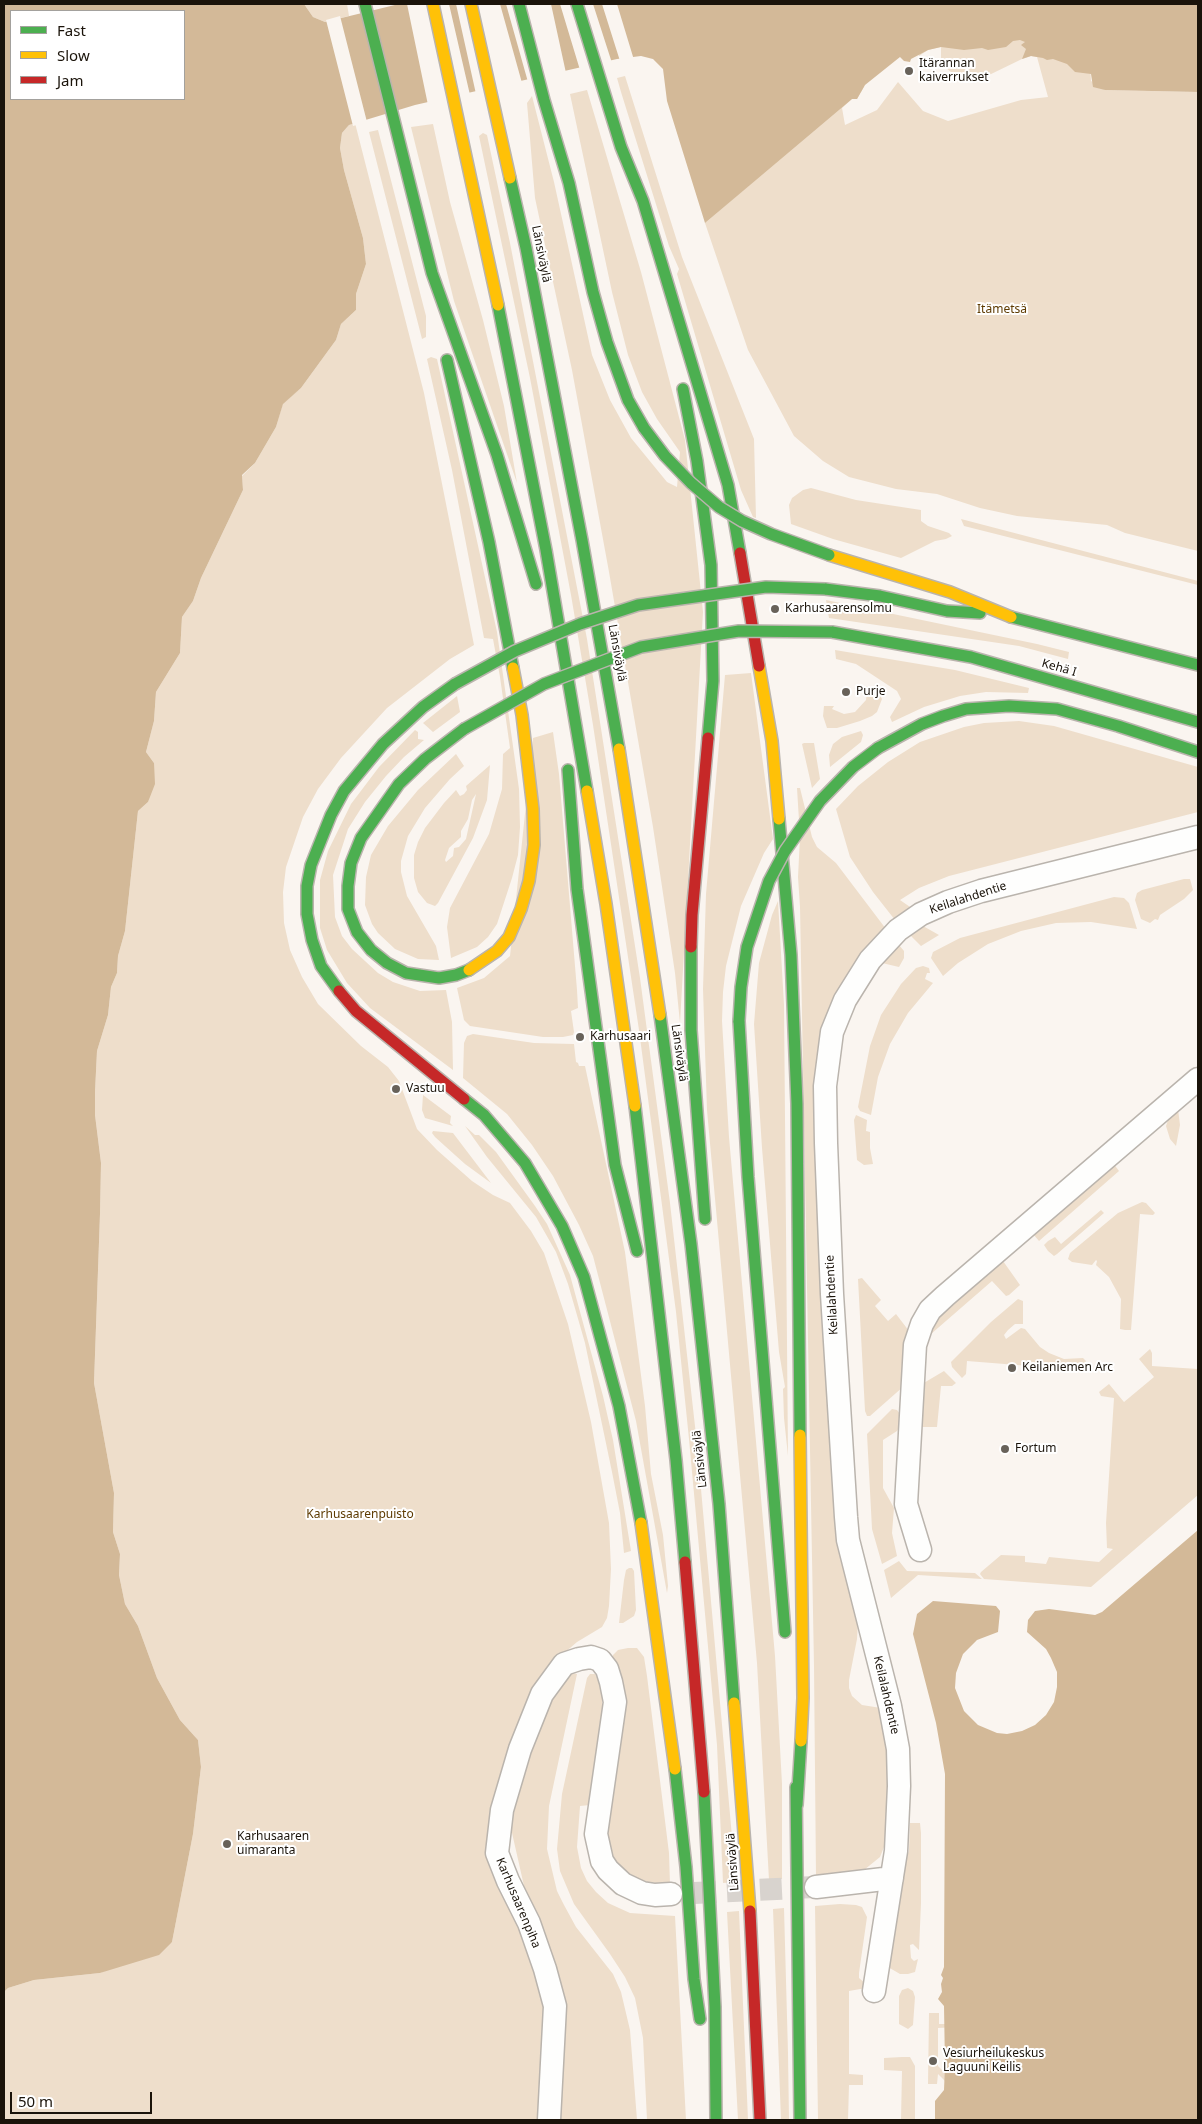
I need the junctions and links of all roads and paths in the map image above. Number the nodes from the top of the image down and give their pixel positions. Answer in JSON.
{"nodes":[{"id":1,"x":365,"y":4,"type":"edge"},
{"id":2,"x":432,"y":4,"type":"edge"},
{"id":3,"x":471,"y":4,"type":"edge"},
{"id":4,"x":519,"y":4,"type":"edge"},
{"id":5,"x":577,"y":4,"type":"edge"},
{"id":6,"x":560,"y":116,"type":"dead end"},
{"id":7,"x":621,"y":148,"type":"junction"},
{"id":8,"x":569,"y":183,"type":"junction"},
{"id":9,"x":631,"y":203,"type":"dead end"},
{"id":10,"x":651,"y":270,"type":"dead end"},
{"id":11,"x":432,"y":273,"type":"junction"},
{"id":12,"x":660,"y":298,"type":"dead end"},
{"id":13,"x":441,"y":334,"type":"dead end"},
{"id":14,"x":445,"y":353,"type":"dead end"},
{"id":15,"x":680,"y":380,"type":"dead end"},
{"id":16,"x":540,"y":600,"type":"dead end"},
{"id":17,"x":1001,"y":614,"type":"junction"},
{"id":18,"x":545,"y":629,"type":"dead end"},
{"id":19,"x":548,"y":648,"type":"dead end"},
{"id":20,"x":1198,"y":666,"type":"edge"},
{"id":21,"x":551,"y":668,"type":"dead end"},
{"id":22,"x":556,"y":697,"type":"dead end"},
{"id":23,"x":1198,"y":722,"type":"edge"},
{"id":24,"x":1198,"y":752,"type":"edge"},
{"id":25,"x":566,"y":755,"type":"dead end"},
{"id":26,"x":1198,"y":837,"type":"edge"},
{"id":27,"x":1198,"y":1079,"type":"edge"},
{"id":28,"x":705,"y":1228,"type":"dead end"},
{"id":29,"x":638,"y":1259,"type":"dead end"},
{"id":30,"x":707,"y":1287,"type":"dead end"},
{"id":31,"x":644,"y":1292,"type":"dead end"},
{"id":32,"x":663,"y":1345,"type":"junction"},
{"id":33,"x":703,"y":1350,"type":"junction"},
{"id":34,"x":920,"y":1550,"type":"dead end"},
{"id":35,"x":786,"y":1648,"type":"dead end"},
{"id":36,"x":791,"y":1716,"type":"dead end"},
{"id":37,"x":797,"y":1805,"type":"junction"},
{"id":38,"x":892,"y":1878,"type":"junction"},
{"id":39,"x":816,"y":1887,"type":"tunnel mouth"},
{"id":40,"x":671,"y":1894,"type":"tunnel mouth"},
{"id":41,"x":874,"y":1990,"type":"dead end"},
{"id":42,"x":700,"y":2026,"type":"dead end"},
{"id":43,"x":704,"y":2054,"type":"dead end"},
{"id":44,"x":549,"y":2120,"type":"edge"},
{"id":45,"x":715,"y":2120,"type":"edge"},
{"id":46,"x":760,"y":2120,"type":"edge"},
{"id":47,"x":800,"y":2120,"type":"edge"}],
"edges":[{"from":1,"to":11,"type":"highway"},
{"from":2,"to":32,"type":"highway","name":"Länsiväylä"},
{"from":3,"to":33,"type":"highway","name":"Länsiväylä"},
{"from":4,"to":8,"type":"highway"},
{"from":5,"to":7,"type":"highway"},
{"from":6,"to":8,"type":"highway"},
{"from":7,"to":9,"type":"highway"},
{"from":7,"to":37,"type":"highway"},
{"from":8,"to":17,"type":"highway","bridge":true},
{"from":10,"to":12,"type":"highway"},
{"from":11,"to":13,"type":"highway"},
{"from":11,"to":16,"type":"highway"},
{"from":14,"to":23,"type":"highway","name":"Kehä I","bridge":true},
{"from":15,"to":28,"type":"highway"},
{"from":17,"to":20,"type":"highway"},
{"from":17,"to":42,"type":"highway","bridge":true},
{"from":18,"to":19,"type":"highway"},
{"from":21,"to":22,"type":"highway"},
{"from":24,"to":35,"type":"highway","bridge":true},
{"from":25,"to":29,"type":"highway"},
{"from":26,"to":38,"type":"street","name":"Keilalahdentie"},
{"from":27,"to":34,"type":"street"},
{"from":30,"to":33,"type":"highway"},
{"from":31,"to":32,"type":"highway"},
{"from":32,"to":45,"type":"highway","name":"Länsiväylä"},
{"from":33,"to":46,"type":"highway","name":"Länsiväylä"},
{"from":36,"to":37,"type":"highway"},
{"from":37,"to":47,"type":"highway"},
{"from":38,"to":39,"type":"street"},
{"from":38,"to":41,"type":"street","name":"Keilalahdentie"},
{"from":40,"to":44,"type":"street","name":"Karhusaarenpiha"},
{"from":43,"to":45,"type":"highway"}]}
